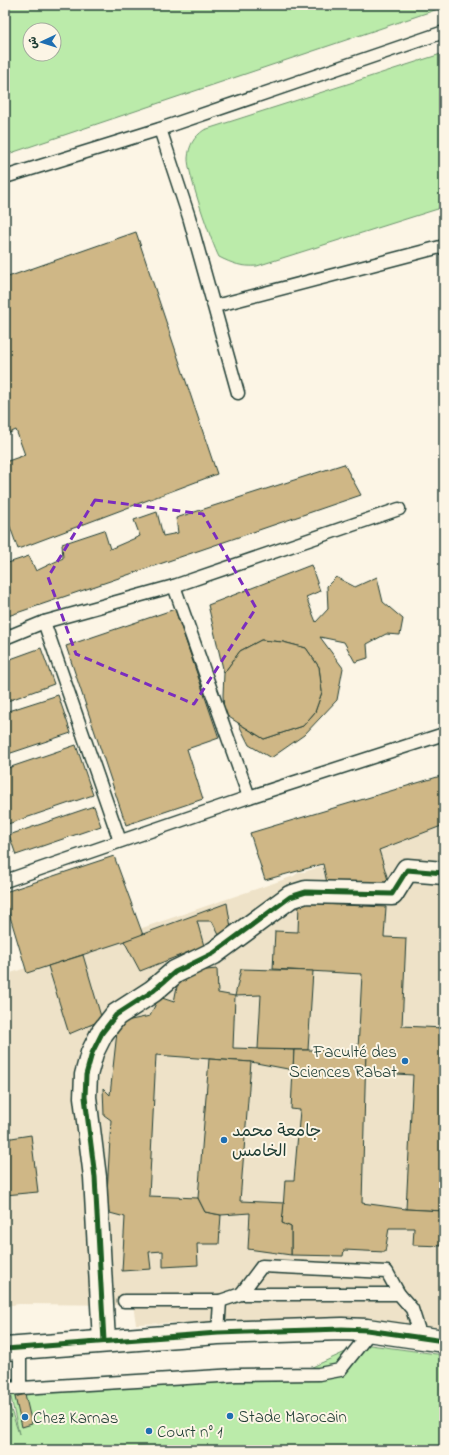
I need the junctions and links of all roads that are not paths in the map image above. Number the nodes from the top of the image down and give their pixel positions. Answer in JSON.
{"nodes":[{"id":1,"x":444,"y":32,"type":"edge"},
{"id":2,"x":160,"y":129,"type":"junction"},
{"id":3,"x":5,"y":177,"type":"edge"},
{"id":4,"x":444,"y":246,"type":"edge"},
{"id":5,"x":215,"y":306,"type":"junction"},
{"id":6,"x":238,"y":393,"type":"dead end"},
{"id":7,"x":399,"y":509,"type":"dead end"},
{"id":8,"x":174,"y":586,"type":"junction"},
{"id":9,"x":44,"y":622,"type":"junction"},
{"id":10,"x":5,"y":638,"type":"edge"},
{"id":11,"x":444,"y":734,"type":"edge"},
{"id":12,"x":249,"y":797,"type":"junction"},
{"id":13,"x":120,"y":841,"type":"junction"},
{"id":14,"x":444,"y":873,"type":"edge"},
{"id":15,"x":5,"y":881,"type":"edge"},
{"id":16,"x":241,"y":1294,"type":"junction"},
{"id":17,"x":399,"y":1294,"type":"junction"},
{"id":18,"x":124,"y":1301,"type":"dead end"},
{"id":19,"x":220,"y":1301,"type":"junction"},
{"id":20,"x":371,"y":1331,"type":"junction"},
{"id":21,"x":218,"y":1333,"type":"junction"},
{"id":22,"x":421,"y":1337,"type":"junction"},
{"id":23,"x":444,"y":1340,"type":"edge"},
{"id":24,"x":104,"y":1341,"type":"junction"},
{"id":25,"x":12,"y":1348,"type":"edge"},
{"id":26,"x":20,"y":1387,"type":"junction"},
{"id":27,"x":5,"y":1389,"type":"edge"}],
"edges":[{"from":1,"to":2,"type":"lane"},
{"from":2,"to":3,"type":"lane"},
{"from":2,"to":5,"type":"lane"},
{"from":4,"to":5,"type":"lane"},
{"from":5,"to":6,"type":"lane"},
{"from":7,"to":8,"type":"lane"},
{"from":8,"to":9,"type":"lane"},
{"from":8,"to":12,"type":"lane"},
{"from":9,"to":10,"type":"lane"},
{"from":9,"to":13,"type":"lane"},
{"from":11,"to":12,"type":"lane"},
{"from":12,"to":13,"type":"lane"},
{"from":13,"to":15,"type":"lane"},
{"from":14,"to":24,"type":"street"},
{"from":16,"to":17,"type":"lane"},
{"from":16,"to":17,"type":"lane"},
{"from":16,"to":19,"type":"lane"},
{"from":17,"to":22,"type":"lane"},
{"from":18,"to":19,"type":"lane"},
{"from":19,"to":21,"type":"lane"},
{"from":20,"to":21,"type":"street"},
{"from":20,"to":22,"type":"street"},
{"from":20,"to":26,"type":"lane"},
{"from":21,"to":24,"type":"street"},
{"from":22,"to":23,"type":"street"},
{"from":24,"to":25,"type":"street"},
{"from":25,"to":26,"type":"lane"},
{"from":26,"to":27,"type":"lane"}]}
